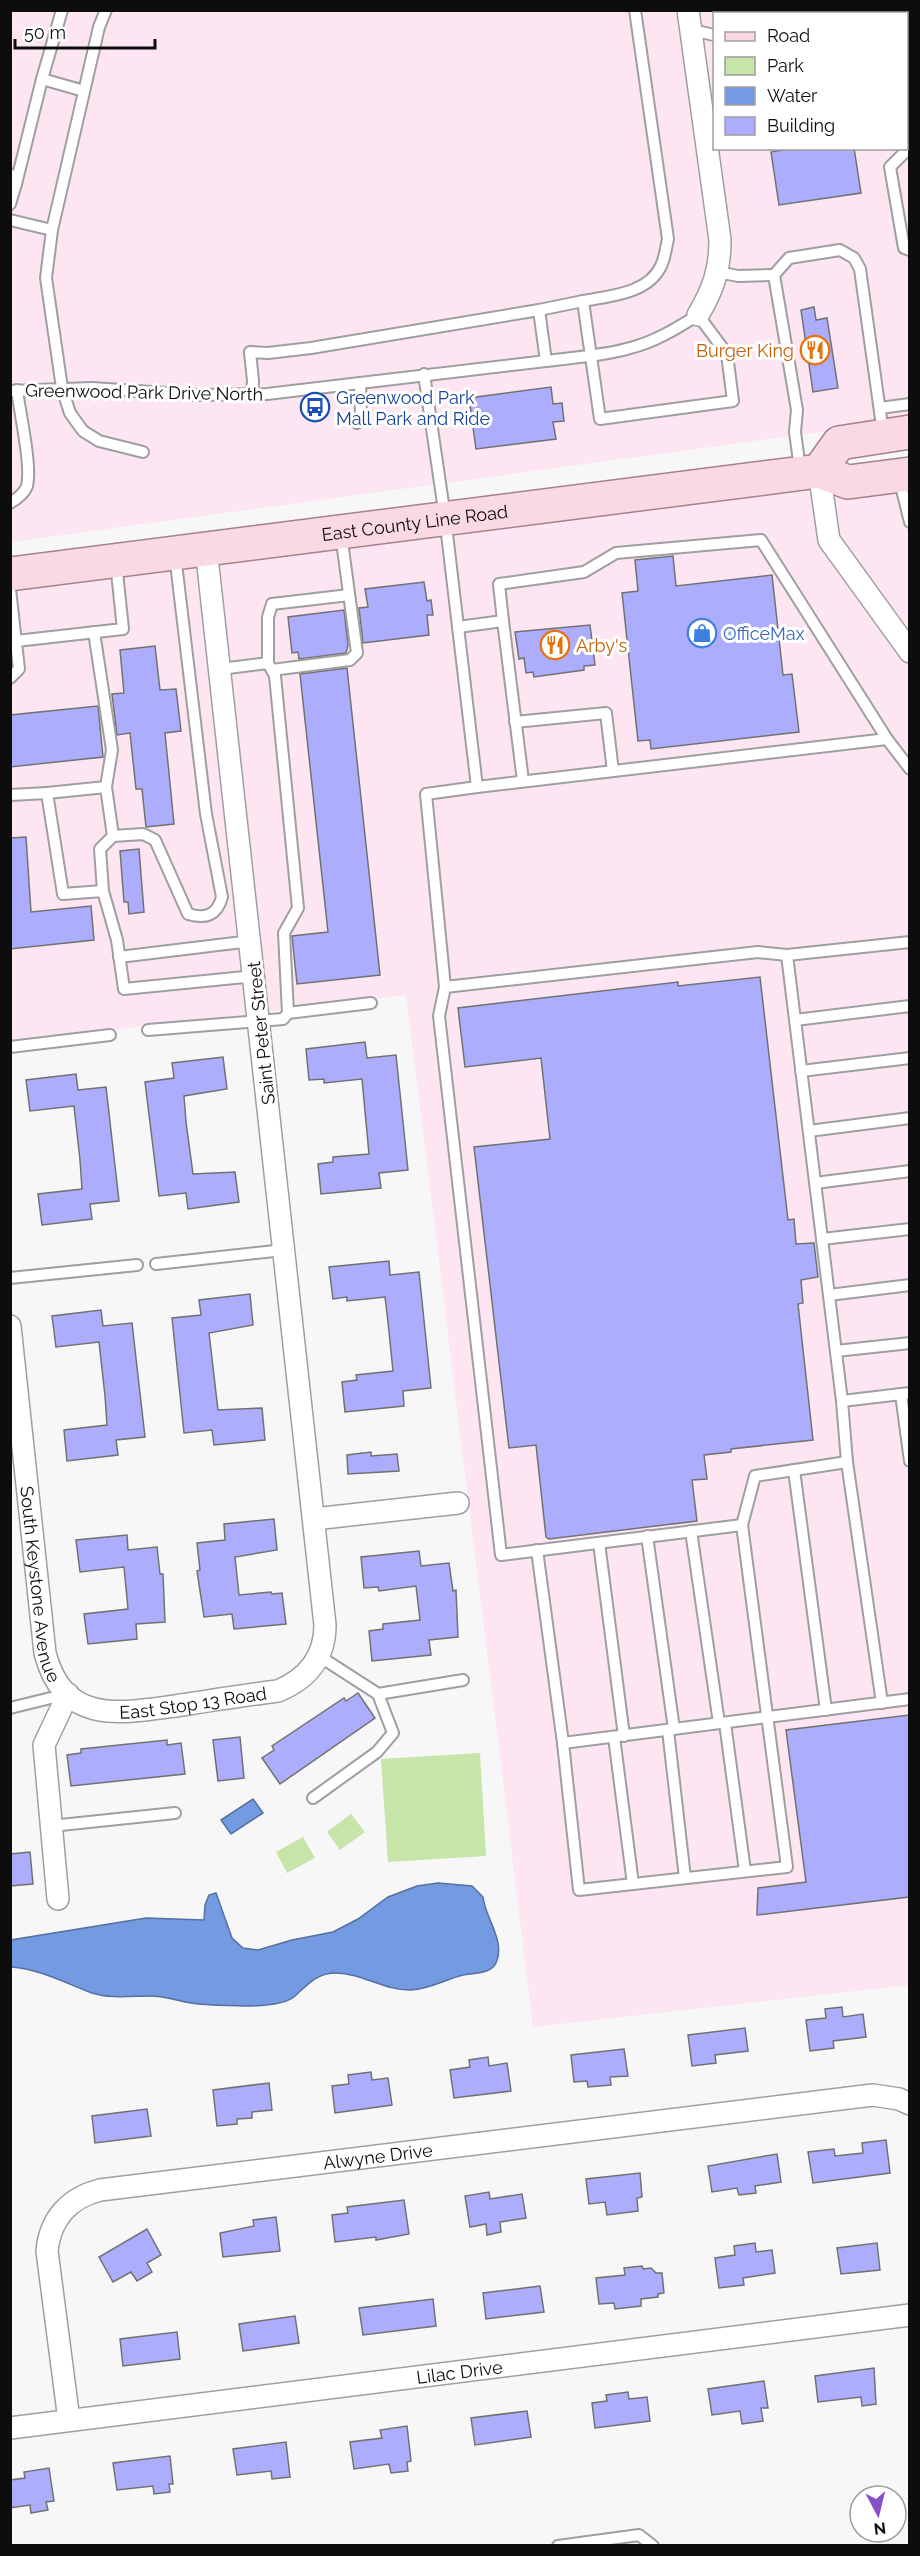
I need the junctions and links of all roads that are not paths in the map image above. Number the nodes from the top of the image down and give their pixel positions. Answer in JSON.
{"nodes":[{"id":1,"x":62,"y":10,"type":"edge"},
{"id":2,"x":106,"y":10,"type":"edge"},
{"id":3,"x":635,"y":10,"type":"edge"},
{"id":4,"x":690,"y":20,"type":"edge"},
{"id":5,"x":713,"y":34,"type":"edge"},
{"id":6,"x":42,"y":79,"type":"junction"},
{"id":7,"x":84,"y":91,"type":"junction"},
{"id":8,"x":906,"y":150,"type":"edge"},
{"id":9,"x":10,"y":174,"type":"edge"},
{"id":10,"x":16,"y":184,"type":"junction"},
{"id":11,"x":10,"y":204,"type":"edge"},
{"id":12,"x":10,"y":220,"type":"edge"},
{"id":13,"x":52,"y":230,"type":"junction"},
{"id":14,"x":909,"y":250,"type":"edge"},
{"id":15,"x":718,"y":272,"type":"junction"},
{"id":16,"x":774,"y":275,"type":"junction"},
{"id":17,"x":583,"y":301,"type":"junction"},
{"id":18,"x":539,"y":310,"type":"junction"},
{"id":19,"x":698,"y":315,"type":"junction"},
{"id":20,"x":591,"y":355,"type":"junction"},
{"id":21,"x":546,"y":361,"type":"junction"},
{"id":22,"x":424,"y":374,"type":"junction"},
{"id":23,"x":360,"y":382,"type":"junction"},
{"id":24,"x":62,"y":388,"type":"junction"},
{"id":25,"x":14,"y":391,"type":"edge"},
{"id":26,"x":252,"y":394,"type":"junction"},
{"id":27,"x":909,"y":404,"type":"edge"},
{"id":28,"x":357,"y":423,"type":"dead end"},
{"id":29,"x":891,"y":426,"type":"edge"},
{"id":30,"x":143,"y":452,"type":"dead end"},
{"id":31,"x":810,"y":472,"type":"junction"},
{"id":32,"x":904,"y":474,"type":"edge"},
{"id":33,"x":10,"y":503,"type":"edge"},
{"id":34,"x":445,"y":517,"type":"junction"},
{"id":35,"x":909,"y":522,"type":"edge"},
{"id":36,"x":341,"y":530,"type":"junction"},
{"id":37,"x":206,"y":548,"type":"junction"},
{"id":38,"x":174,"y":552,"type":"junction"},
{"id":39,"x":116,"y":560,"type":"junction"},
{"id":40,"x":10,"y":574,"type":"edge"},
{"id":41,"x":10,"y":589,"type":"edge"},
{"id":42,"x":349,"y":595,"type":"junction"},
{"id":43,"x":503,"y":621,"type":"junction"},
{"id":44,"x":458,"y":627,"type":"junction"},
{"id":45,"x":94,"y":632,"type":"junction"},
{"id":46,"x":16,"y":641,"type":"junction"},
{"id":47,"x":909,"y":652,"type":"edge"},
{"id":48,"x":270,"y":667,"type":"junction"},
{"id":49,"x":220,"y":669,"type":"junction"},
{"id":50,"x":10,"y":678,"type":"edge"},
{"id":51,"x":515,"y":722,"type":"junction"},
{"id":52,"x":887,"y":739,"type":"junction"},
{"id":53,"x":909,"y":770,"type":"edge"},
{"id":54,"x":614,"y":771,"type":"junction"},
{"id":55,"x":523,"y":781,"type":"junction"},
{"id":56,"x":106,"y":787,"type":"junction"},
{"id":57,"x":477,"y":787,"type":"junction"},
{"id":58,"x":47,"y":793,"type":"junction"},
{"id":59,"x":10,"y":795,"type":"edge"},
{"id":60,"x":113,"y":836,"type":"junction"},
{"id":61,"x":103,"y":891,"type":"junction"},
{"id":62,"x":251,"y":941,"type":"junction"},
{"id":63,"x":909,"y":942,"type":"edge"},
{"id":64,"x":787,"y":956,"type":"junction"},
{"id":65,"x":119,"y":957,"type":"junction"},
{"id":66,"x":255,"y":976,"type":"junction"},
{"id":67,"x":446,"y":987,"type":"junction"},
{"id":68,"x":371,"y":1003,"type":"dead end"},
{"id":69,"x":909,"y":1006,"type":"edge"},
{"id":70,"x":288,"y":1013,"type":"junction"},
{"id":71,"x":795,"y":1020,"type":"junction"},
{"id":72,"x":260,"y":1021,"type":"junction"},
{"id":73,"x":148,"y":1030,"type":"dead end"},
{"id":74,"x":110,"y":1035,"type":"dead end"},
{"id":75,"x":10,"y":1047,"type":"edge"},
{"id":76,"x":909,"y":1058,"type":"edge"},
{"id":77,"x":801,"y":1071,"type":"junction"},
{"id":78,"x":909,"y":1119,"type":"edge"},
{"id":79,"x":809,"y":1131,"type":"junction"},
{"id":80,"x":909,"y":1171,"type":"edge"},
{"id":81,"x":815,"y":1183,"type":"junction"},
{"id":82,"x":909,"y":1228,"type":"edge"},
{"id":83,"x":822,"y":1239,"type":"junction"},
{"id":84,"x":284,"y":1250,"type":"junction"},
{"id":85,"x":156,"y":1264,"type":"dead end"},
{"id":86,"x":137,"y":1265,"type":"dead end"},
{"id":87,"x":10,"y":1278,"type":"edge"},
{"id":88,"x":909,"y":1285,"type":"edge"},
{"id":89,"x":829,"y":1295,"type":"junction"},
{"id":90,"x":10,"y":1326,"type":"edge"},
{"id":91,"x":909,"y":1342,"type":"edge"},
{"id":92,"x":836,"y":1351,"type":"junction"},
{"id":93,"x":905,"y":1394,"type":"edge"},
{"id":94,"x":842,"y":1401,"type":"junction"},
{"id":95,"x":909,"y":1461,"type":"edge"},
{"id":96,"x":847,"y":1462,"type":"junction"},
{"id":97,"x":794,"y":1470,"type":"junction"},
{"id":98,"x":458,"y":1503,"type":"dead end"},
{"id":99,"x":314,"y":1519,"type":"junction"},
{"id":100,"x":742,"y":1525,"type":"junction"},
{"id":101,"x":691,"y":1531,"type":"junction"},
{"id":102,"x":647,"y":1536,"type":"junction"},
{"id":103,"x":599,"y":1543,"type":"junction"},
{"id":104,"x":537,"y":1550,"type":"junction"},
{"id":105,"x":315,"y":1662,"type":"junction"},
{"id":106,"x":463,"y":1680,"type":"dead end"},
{"id":107,"x":378,"y":1694,"type":"junction"},
{"id":108,"x":70,"y":1696,"type":"junction"},
{"id":109,"x":909,"y":1699,"type":"edge"},
{"id":110,"x":882,"y":1702,"type":"junction"},
{"id":111,"x":10,"y":1708,"type":"edge"},
{"id":112,"x":826,"y":1710,"type":"junction"},
{"id":113,"x":768,"y":1717,"type":"junction"},
{"id":114,"x":722,"y":1723,"type":"junction"},
{"id":115,"x":671,"y":1730,"type":"junction"},
{"id":116,"x":619,"y":1736,"type":"junction"},
{"id":117,"x":563,"y":1743,"type":"junction"},
{"id":118,"x":313,"y":1798,"type":"dead end"},
{"id":119,"x":175,"y":1813,"type":"dead end"},
{"id":120,"x":51,"y":1827,"type":"junction"},
{"id":121,"x":745,"y":1871,"type":"junction"},
{"id":122,"x":685,"y":1878,"type":"junction"},
{"id":123,"x":633,"y":1884,"type":"junction"},
{"id":124,"x":58,"y":1899,"type":"dead end"},
{"id":125,"x":909,"y":2104,"type":"edge"},
{"id":126,"x":909,"y":2315,"type":"edge"},
{"id":127,"x":69,"y":2420,"type":"junction"},
{"id":128,"x":10,"y":2428,"type":"edge"},
{"id":129,"x":558,"y":2546,"type":"edge"},
{"id":130,"x":653,"y":2546,"type":"edge"}],
"edges":[{"from":1,"to":6,"type":"lane"},
{"from":2,"to":7,"type":"lane"},
{"from":3,"to":17,"type":"lane"},
{"from":4,"to":5,"type":"lane"},
{"from":4,"to":15,"type":"street"},
{"from":6,"to":7,"type":"lane"},
{"from":6,"to":10,"type":"lane"},
{"from":7,"to":13,"type":"lane"},
{"from":8,"to":14,"type":"lane"},
{"from":9,"to":10,"type":"lane"},
{"from":10,"to":11,"type":"lane"},
{"from":12,"to":13,"type":"lane"},
{"from":13,"to":24,"type":"lane"},
{"from":15,"to":16,"type":"lane"},
{"from":15,"to":19,"type":"street"},
{"from":16,"to":29,"type":"lane"},
{"from":16,"to":31,"type":"lane"},
{"from":17,"to":18,"type":"lane"},
{"from":17,"to":20,"type":"lane"},
{"from":18,"to":21,"type":"lane"},
{"from":18,"to":26,"type":"lane"},
{"from":19,"to":20,"type":"lane","name":"Greenwood Park Drive North"},
{"from":19,"to":20,"type":"lane"},
{"from":20,"to":21,"type":"lane","name":"Greenwood Park Drive North"},
{"from":21,"to":22,"type":"lane","name":"Greenwood Park Drive North"},
{"from":22,"to":23,"type":"lane","name":"Greenwood Park Drive North"},
{"from":22,"to":34,"type":"lane"},
{"from":23,"to":26,"type":"lane","name":"Greenwood Park Drive North"},
{"from":23,"to":28,"type":"lane"},
{"from":24,"to":25,"type":"lane","name":"Greenwood Park Drive North"},
{"from":24,"to":26,"type":"lane","name":"Greenwood Park Drive North"},
{"from":24,"to":30,"type":"lane"},
{"from":25,"to":33,"type":"lane"},
{"from":27,"to":29,"type":"lane"},
{"from":29,"to":31,"type":"main road"},
{"from":31,"to":32,"type":"main road","name":"East County Line Road"},
{"from":31,"to":34,"type":"main road","name":"East County Line Road"},
{"from":31,"to":47,"type":"street"},
{"from":32,"to":35,"type":"lane"},
{"from":34,"to":36,"type":"main road","name":"East County Line Road"},
{"from":34,"to":44,"type":"lane"},
{"from":36,"to":37,"type":"main road","name":"East County Line Road"},
{"from":36,"to":42,"type":"lane"},
{"from":37,"to":38,"type":"main road","name":"East County Line Road"},
{"from":37,"to":49,"type":"street","name":"Saint Peter Street"},
{"from":38,"to":39,"type":"main road","name":"East County Line Road"},
{"from":38,"to":60,"type":"lane"},
{"from":39,"to":40,"type":"main road","name":"East County Line Road"},
{"from":39,"to":45,"type":"lane"},
{"from":41,"to":46,"type":"lane"},
{"from":42,"to":48,"type":"lane"},
{"from":42,"to":48,"type":"lane"},
{"from":43,"to":44,"type":"lane"},
{"from":43,"to":51,"type":"lane"},
{"from":43,"to":52,"type":"lane"},
{"from":44,"to":57,"type":"lane"},
{"from":45,"to":46,"type":"lane"},
{"from":45,"to":56,"type":"lane"},
{"from":46,"to":50,"type":"lane"},
{"from":48,"to":49,"type":"lane"},
{"from":48,"to":70,"type":"lane"},
{"from":49,"to":62,"type":"street","name":"Saint Peter Street"},
{"from":51,"to":54,"type":"lane"},
{"from":51,"to":55,"type":"lane"},
{"from":52,"to":53,"type":"lane"},
{"from":52,"to":54,"type":"lane"},
{"from":54,"to":55,"type":"lane"},
{"from":55,"to":57,"type":"lane"},
{"from":56,"to":58,"type":"lane"},
{"from":56,"to":60,"type":"lane"},
{"from":57,"to":67,"type":"lane"},
{"from":58,"to":59,"type":"lane"},
{"from":58,"to":61,"type":"lane"},
{"from":60,"to":61,"type":"lane"},
{"from":61,"to":65,"type":"lane"},
{"from":62,"to":65,"type":"lane"},
{"from":62,"to":66,"type":"street","name":"Saint Peter Street"},
{"from":63,"to":64,"type":"lane"},
{"from":64,"to":67,"type":"lane"},
{"from":64,"to":71,"type":"lane"},
{"from":65,"to":66,"type":"lane"},
{"from":66,"to":72,"type":"street","name":"Saint Peter Street"},
{"from":67,"to":104,"type":"lane"},
{"from":68,"to":70,"type":"lane"},
{"from":69,"to":71,"type":"lane"},
{"from":70,"to":72,"type":"lane"},
{"from":71,"to":77,"type":"lane"},
{"from":72,"to":73,"type":"lane"},
{"from":72,"to":84,"type":"street","name":"Saint Peter Street"},
{"from":74,"to":75,"type":"lane"},
{"from":76,"to":77,"type":"lane"},
{"from":77,"to":79,"type":"lane"},
{"from":78,"to":79,"type":"lane"},
{"from":79,"to":81,"type":"lane"},
{"from":80,"to":81,"type":"lane"},
{"from":81,"to":83,"type":"lane"},
{"from":82,"to":83,"type":"lane"},
{"from":83,"to":89,"type":"lane"},
{"from":84,"to":85,"type":"lane"},
{"from":84,"to":99,"type":"street","name":"Saint Peter Street"},
{"from":86,"to":87,"type":"lane"},
{"from":88,"to":89,"type":"lane"},
{"from":89,"to":92,"type":"lane"},
{"from":90,"to":108,"type":"street","name":"South Keystone Avenue"},
{"from":91,"to":92,"type":"lane"},
{"from":92,"to":94,"type":"lane"},
{"from":93,"to":94,"type":"lane"},
{"from":93,"to":95,"type":"lane"},
{"from":94,"to":96,"type":"lane"},
{"from":96,"to":97,"type":"lane"},
{"from":96,"to":110,"type":"lane"},
{"from":97,"to":100,"type":"lane"},
{"from":97,"to":112,"type":"lane"},
{"from":98,"to":99,"type":"street"},
{"from":99,"to":105,"type":"street","name":"Saint Peter Street"},
{"from":100,"to":101,"type":"lane"},
{"from":100,"to":113,"type":"lane"},
{"from":101,"to":102,"type":"lane"},
{"from":101,"to":114,"type":"lane"},
{"from":102,"to":103,"type":"lane"},
{"from":102,"to":115,"type":"lane"},
{"from":103,"to":104,"type":"lane"},
{"from":103,"to":116,"type":"lane"},
{"from":104,"to":117,"type":"lane"},
{"from":105,"to":107,"type":"lane"},
{"from":105,"to":108,"type":"street","name":"East Stop 13 Road"},
{"from":106,"to":107,"type":"lane"},
{"from":107,"to":118,"type":"lane"},
{"from":108,"to":111,"type":"lane"},
{"from":108,"to":120,"type":"street","name":"South Keystone Avenue"},
{"from":109,"to":110,"type":"lane"},
{"from":110,"to":112,"type":"lane"},
{"from":112,"to":113,"type":"lane"},
{"from":113,"to":114,"type":"lane"},
{"from":113,"to":121,"type":"lane"},
{"from":114,"to":115,"type":"lane"},
{"from":114,"to":121,"type":"lane"},
{"from":115,"to":116,"type":"lane"},
{"from":115,"to":122,"type":"lane"},
{"from":116,"to":117,"type":"lane"},
{"from":116,"to":123,"type":"lane"},
{"from":117,"to":123,"type":"lane"},
{"from":119,"to":120,"type":"lane"},
{"from":120,"to":124,"type":"street","name":"South Keystone Avenue"},
{"from":121,"to":122,"type":"lane"},
{"from":122,"to":123,"type":"lane"},
{"from":125,"to":127,"type":"street","name":"Alwyne Drive"},
{"from":126,"to":127,"type":"street","name":"Lilac Drive"},
{"from":127,"to":128,"type":"street","name":"Lilac Drive"},
{"from":129,"to":130,"type":"lane"}]}
